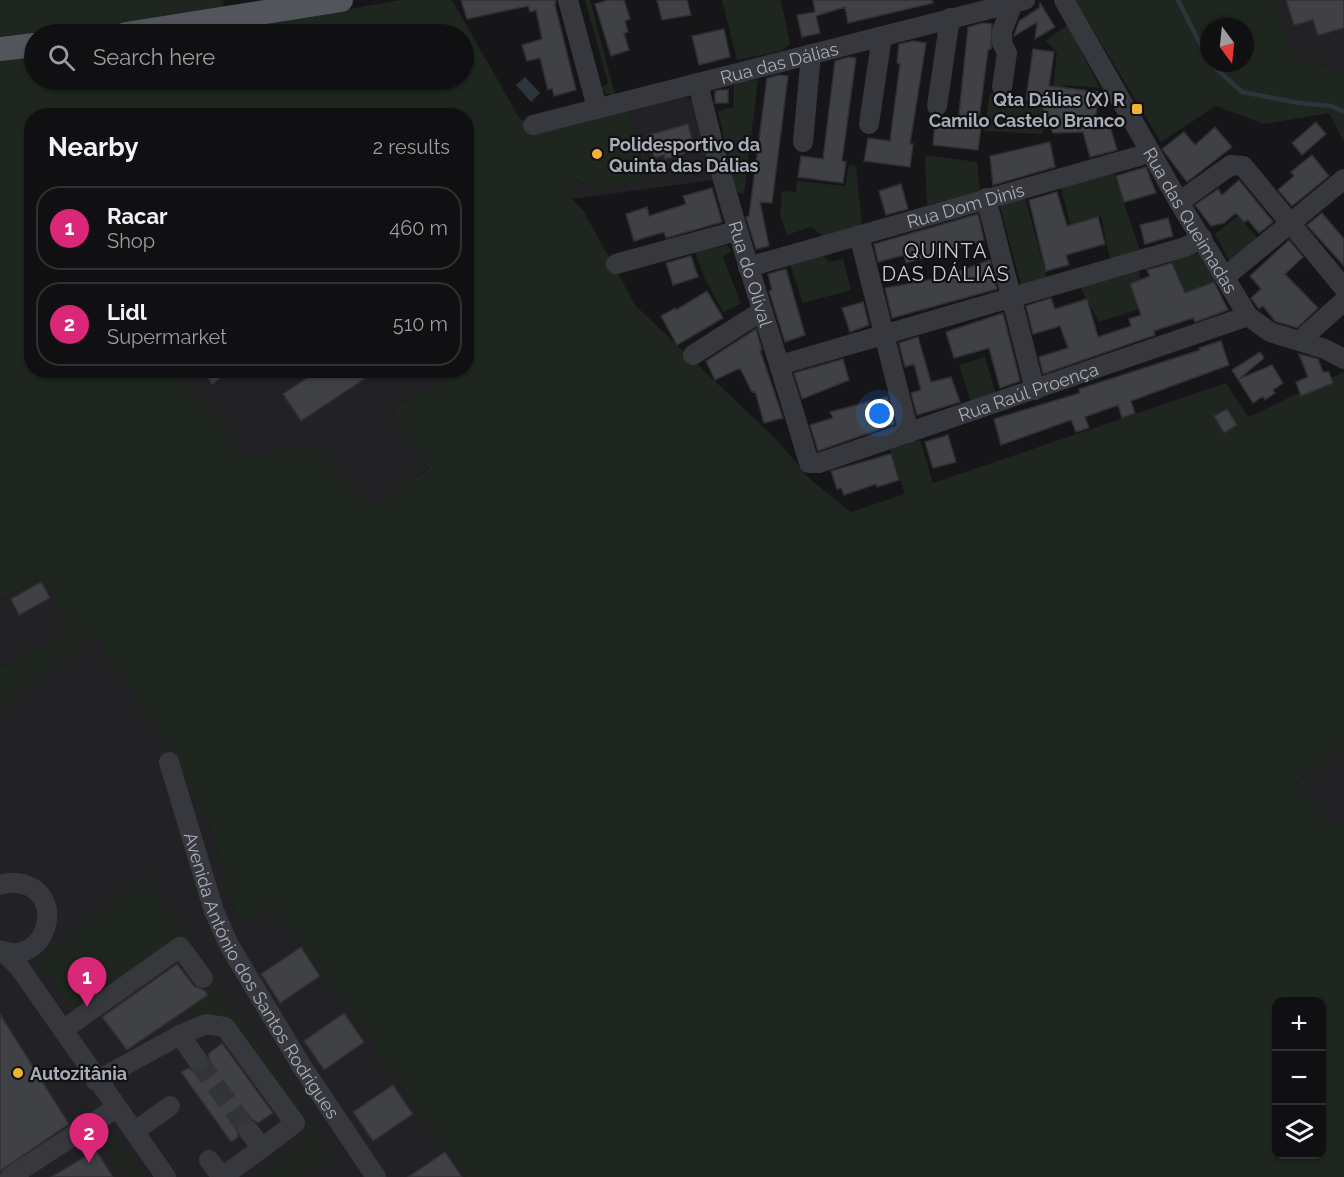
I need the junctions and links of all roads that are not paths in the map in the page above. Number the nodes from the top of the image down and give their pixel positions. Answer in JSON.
{"nodes":[{"id":1,"x":341,"y":0,"type":"edge"},
{"id":2,"x":568,"y":0,"type":"edge"},
{"id":3,"x":1064,"y":0,"type":"edge"},
{"id":4,"x":1019,"y":2,"type":"edge"},
{"id":5,"x":950,"y":18,"type":"junction"},
{"id":6,"x":189,"y":24,"type":"edge"},
{"id":7,"x":882,"y":36,"type":"junction"},
{"id":8,"x":24,"y":46,"type":"edge"},
{"id":9,"x":0,"y":49,"type":"edge"},
{"id":10,"x":811,"y":54,"type":"junction"},
{"id":11,"x":698,"y":83,"type":"junction"},
{"id":12,"x":1002,"y":87,"type":"dead end"},
{"id":13,"x":937,"y":106,"type":"dead end"},
{"id":14,"x":597,"y":108,"type":"junction"},
{"id":15,"x":869,"y":124,"type":"dead end"},
{"id":16,"x":532,"y":125,"type":"dead end"},
{"id":17,"x":803,"y":142,"type":"dead end"},
{"id":18,"x":1149,"y":151,"type":"junction"},
{"id":19,"x":1344,"y":178,"type":"edge"},
{"id":20,"x":986,"y":198,"type":"junction"},
{"id":21,"x":1179,"y":202,"type":"junction"},
{"id":22,"x":1290,"y":223,"type":"junction"},
{"id":23,"x":736,"y":231,"type":"junction"},
{"id":24,"x":859,"y":235,"type":"junction"},
{"id":25,"x":1202,"y":238,"type":"junction"},
{"id":26,"x":616,"y":264,"type":"dead end"},
{"id":27,"x":748,"y":267,"type":"junction"},
{"id":28,"x":1226,"y":276,"type":"junction"},
{"id":29,"x":1344,"y":288,"type":"edge"},
{"id":30,"x":1011,"y":297,"type":"junction"},
{"id":31,"x":1344,"y":301,"type":"edge"},
{"id":32,"x":762,"y":311,"type":"junction"},
{"id":33,"x":1248,"y":316,"type":"junction"},
{"id":34,"x":1307,"y":333,"type":"dead end"},
{"id":35,"x":883,"y":335,"type":"junction"},
{"id":36,"x":693,"y":355,"type":"dead end"},
{"id":37,"x":1344,"y":359,"type":"edge"},
{"id":38,"x":780,"y":365,"type":"junction"},
{"id":39,"x":1035,"y":390,"type":"junction"},
{"id":40,"x":909,"y":433,"type":"junction"},
{"id":41,"x":809,"y":463,"type":"joint"},
{"id":42,"x":169,"y":762,"type":"dead end"},
{"id":43,"x":0,"y":885,"type":"edge"},
{"id":44,"x":2,"y":952,"type":"edge"},
{"id":45,"x":203,"y":978,"type":"dead end"},
{"id":46,"x":63,"y":1030,"type":"junction"},
{"id":47,"x":180,"y":1035,"type":"junction"},
{"id":48,"x":198,"y":1061,"type":"tunnel mouth"},
{"id":49,"x":96,"y":1081,"type":"junction"},
{"id":50,"x":170,"y":1106,"type":"dead end"},
{"id":51,"x":116,"y":1108,"type":"junction"},
{"id":52,"x":248,"y":1130,"type":"tunnel mouth"},
{"id":53,"x":134,"y":1132,"type":"junction"},
{"id":54,"x":262,"y":1148,"type":"junction"},
{"id":55,"x":209,"y":1160,"type":"dead end"},
{"id":56,"x":10,"y":1177,"type":"edge"},
{"id":57,"x":166,"y":1177,"type":"edge"},
{"id":58,"x":376,"y":1177,"type":"edge"}],
"edges":[{"from":1,"to":6,"type":"main road"},
{"from":2,"to":14,"type":"street"},
{"from":3,"to":18,"type":"street","name":"Rua das Queimadas"},
{"from":4,"to":5,"type":"street","name":"Rua das Dálias"},
{"from":4,"to":12,"type":"street"},
{"from":5,"to":7,"type":"street","name":"Rua das Dálias"},
{"from":5,"to":13,"type":"street"},
{"from":7,"to":10,"type":"street","name":"Rua das Dálias"},
{"from":7,"to":15,"type":"street"},
{"from":8,"to":9,"type":"main road"},
{"from":10,"to":11,"type":"street","name":"Rua das Dálias"},
{"from":10,"to":17,"type":"street"},
{"from":11,"to":14,"type":"street","name":"Rua das Dálias"},
{"from":11,"to":23,"type":"street","name":"Rua do Olival"},
{"from":14,"to":16,"type":"street","name":"Rua das Dálias"},
{"from":18,"to":20,"type":"street","name":"Rua Dom Dinis"},
{"from":18,"to":21,"type":"street","name":"Rua das Queimadas"},
{"from":19,"to":22,"type":"street"},
{"from":20,"to":24,"type":"street","name":"Rua Dom Dinis"},
{"from":20,"to":30,"type":"street"},
{"from":21,"to":22,"type":"street"},
{"from":21,"to":25,"type":"street","name":"Rua das Queimadas"},
{"from":22,"to":28,"type":"street"},
{"from":22,"to":29,"type":"street"},
{"from":23,"to":26,"type":"street"},
{"from":23,"to":27,"type":"street","name":"Rua do Olival"},
{"from":24,"to":27,"type":"street","name":"Rua Dom Dinis"},
{"from":24,"to":35,"type":"street"},
{"from":25,"to":28,"type":"street","name":"Rua das Queimadas"},
{"from":25,"to":30,"type":"street"},
{"from":27,"to":32,"type":"street","name":"Rua do Olival"},
{"from":28,"to":33,"type":"street","name":"Rua das Queimadas"},
{"from":30,"to":35,"type":"street"},
{"from":30,"to":39,"type":"street"},
{"from":31,"to":34,"type":"street"},
{"from":32,"to":36,"type":"street"},
{"from":32,"to":38,"type":"street","name":"Rua do Olival"},
{"from":33,"to":37,"type":"street","name":"Rua das Queimadas"},
{"from":33,"to":39,"type":"street","name":"Rua Raúl Proença"},
{"from":35,"to":38,"type":"street"},
{"from":35,"to":40,"type":"street"},
{"from":38,"to":41,"type":"street","name":"Rua do Olival"},
{"from":39,"to":40,"type":"street","name":"Rua Raúl Proença"},
{"from":40,"to":41,"type":"street","name":"Rua Raúl Proença"},
{"from":42,"to":58,"type":"street","name":"Avenida António dos Santos Rodrigues"},
{"from":43,"to":44,"type":"street"},
{"from":44,"to":46,"type":"street"},
{"from":45,"to":46,"type":"street"},
{"from":46,"to":49,"type":"street"},
{"from":47,"to":48,"type":"street"},
{"from":47,"to":49,"type":"street"},
{"from":47,"to":54,"type":"street"},
{"from":49,"to":51,"type":"street"},
{"from":50,"to":53,"type":"street"},
{"from":51,"to":53,"type":"street"},
{"from":51,"to":56,"type":"street"},
{"from":52,"to":54,"type":"street"},
{"from":53,"to":57,"type":"street"},
{"from":54,"to":55,"type":"street"}]}
